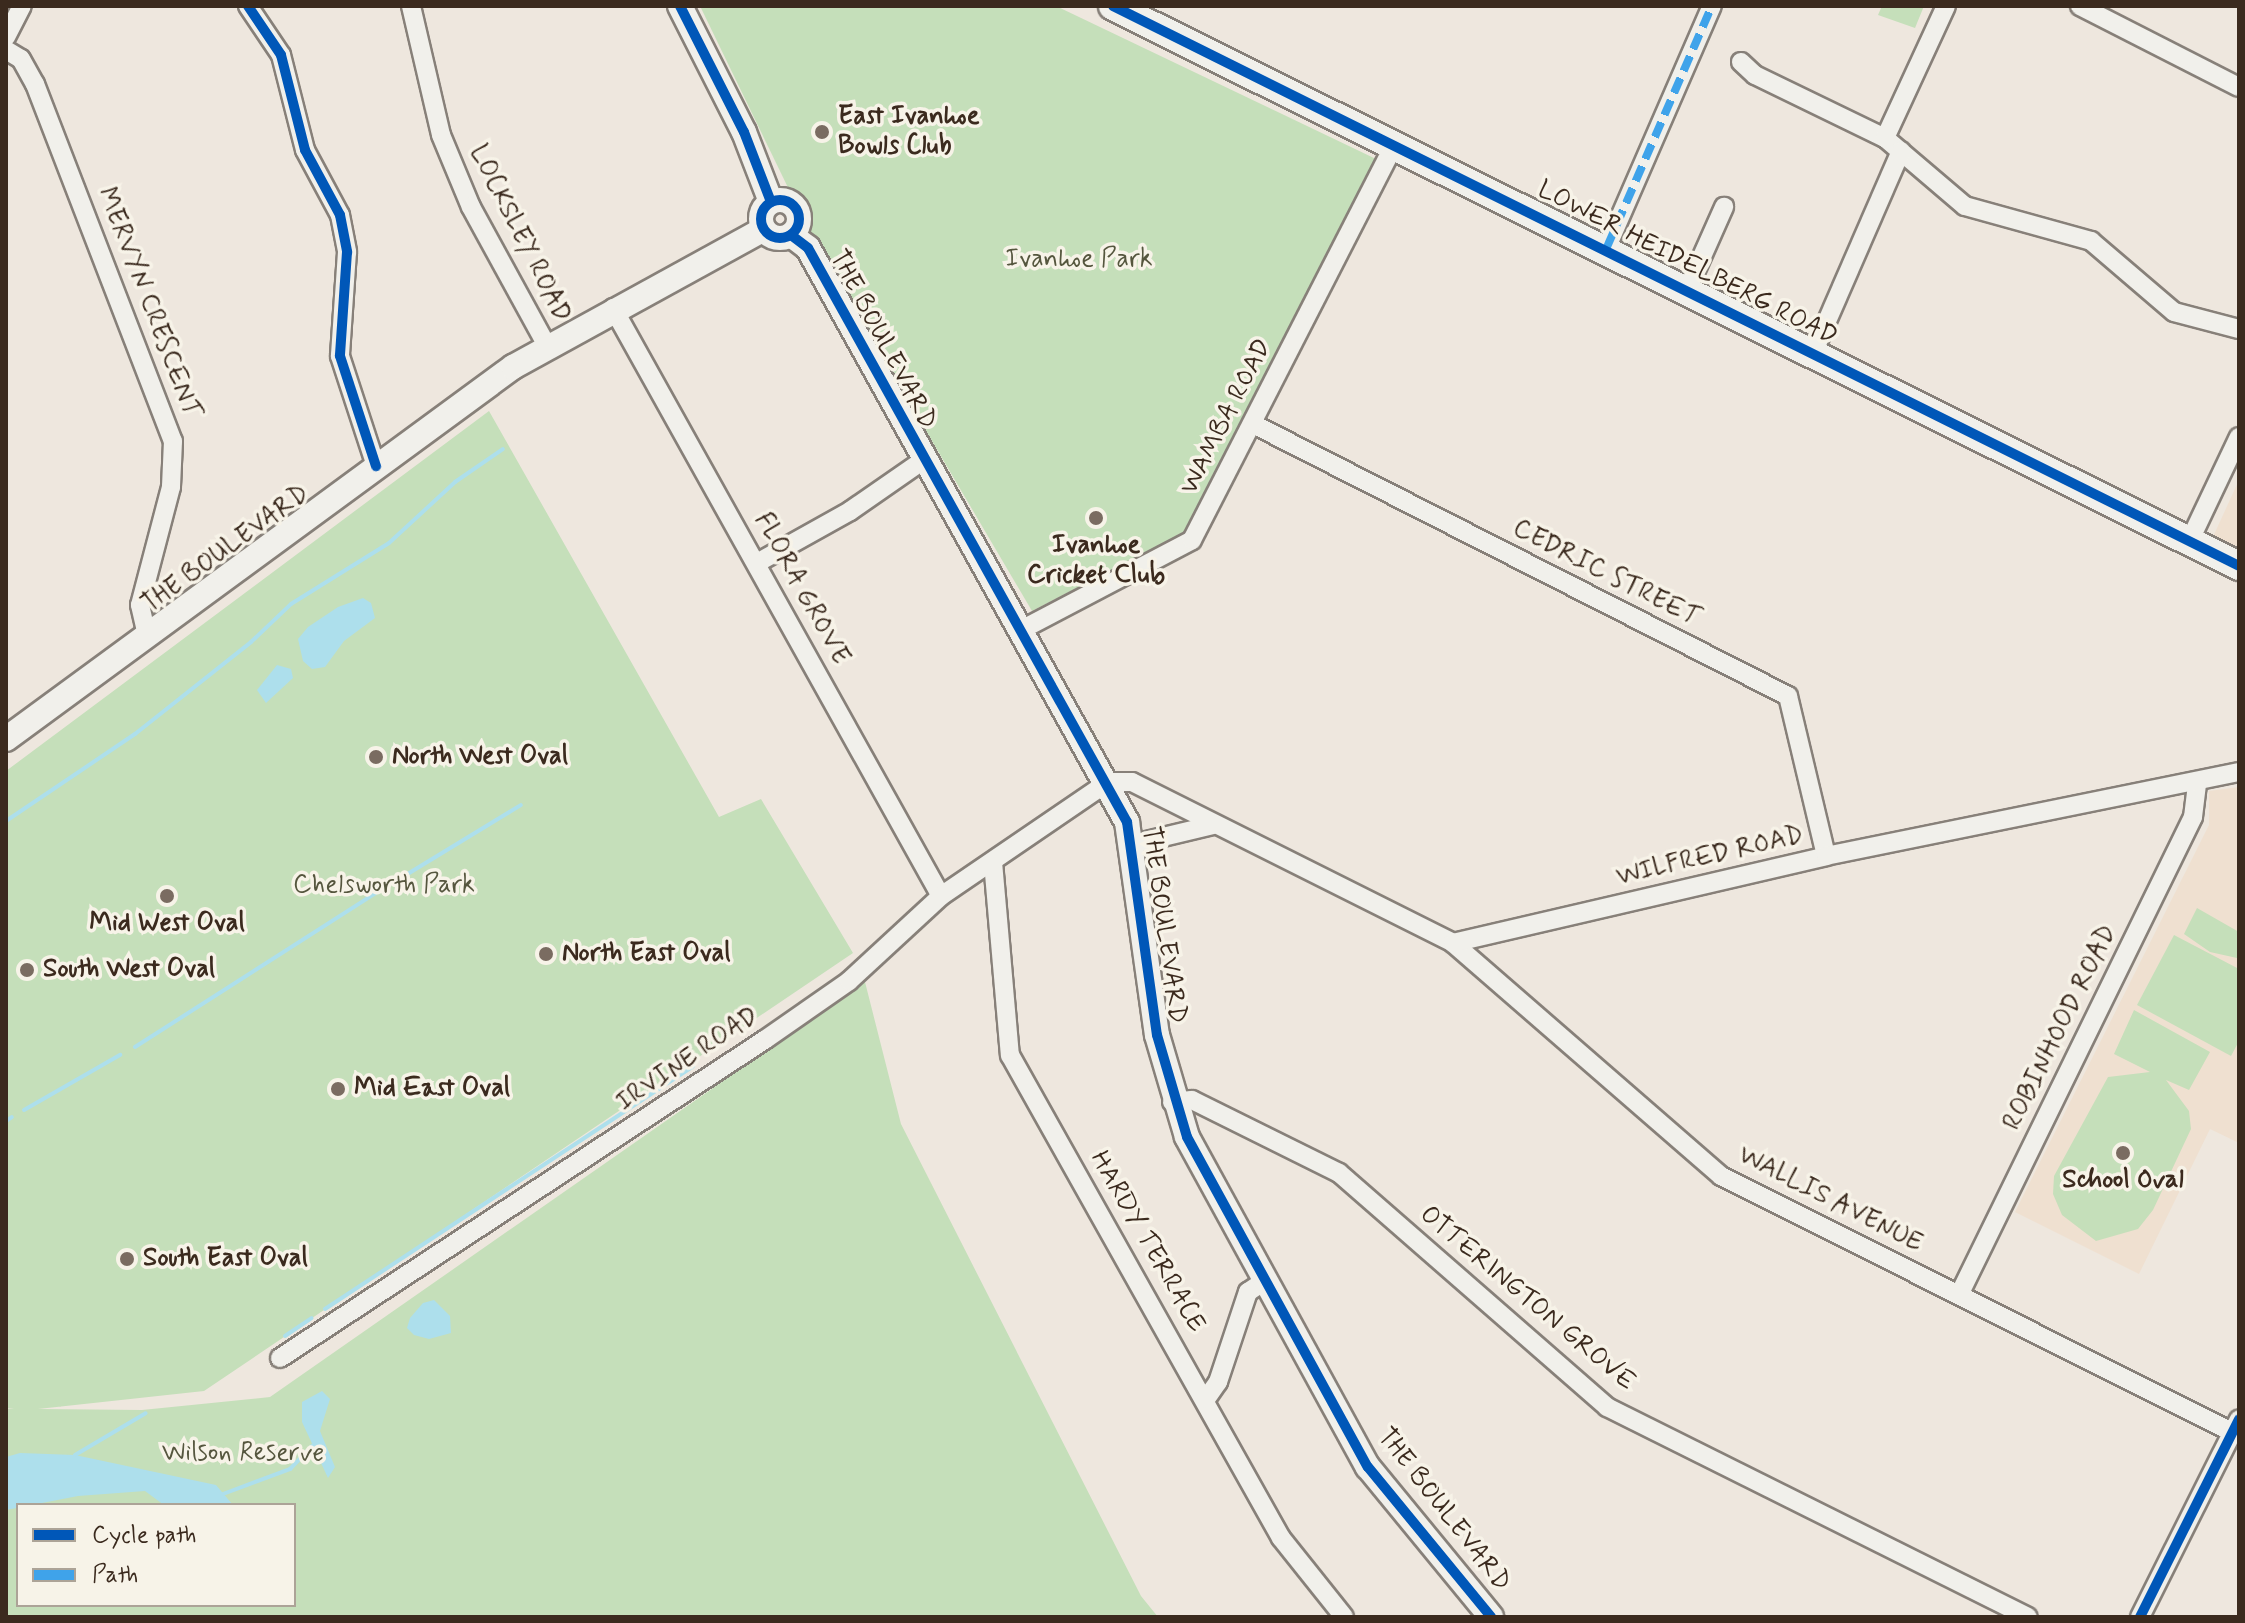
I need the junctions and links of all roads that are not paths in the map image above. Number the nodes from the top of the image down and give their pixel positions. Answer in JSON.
{"nodes":[{"id":1,"x":22,"y":6,"type":"edge"},
{"id":2,"x":248,"y":6,"type":"edge"},
{"id":3,"x":411,"y":6,"type":"edge"},
{"id":4,"x":680,"y":6,"type":"edge"},
{"id":5,"x":1113,"y":6,"type":"edge"},
{"id":6,"x":1712,"y":6,"type":"edge"},
{"id":7,"x":1946,"y":6,"type":"edge"},
{"id":8,"x":2080,"y":6,"type":"edge"},
{"id":9,"x":6,"y":37,"type":"edge"},
{"id":10,"x":6,"y":50,"type":"edge"},
{"id":11,"x":1741,"y":62,"type":"dead end"},
{"id":12,"x":2239,"y":87,"type":"edge"},
{"id":13,"x":1885,"y":138,"type":"junction"},
{"id":14,"x":1395,"y":144,"type":"junction"},
{"id":15,"x":1901,"y":151,"type":"junction"},
{"id":16,"x":771,"y":202,"type":"junction"},
{"id":17,"x":1724,"y":207,"type":"dead end"},
{"id":18,"x":764,"y":229,"type":"junction"},
{"id":19,"x":791,"y":235,"type":"junction"},
{"id":20,"x":1607,"y":247,"type":"junction"},
{"id":21,"x":1688,"y":288,"type":"junction"},
{"id":22,"x":613,"y":308,"type":"junction"},
{"id":23,"x":2239,"y":329,"type":"edge"},
{"id":24,"x":547,"y":346,"type":"junction"},
{"id":25,"x":1814,"y":351,"type":"junction"},
{"id":26,"x":1253,"y":424,"type":"junction"},
{"id":27,"x":2239,"y":437,"type":"edge"},
{"id":28,"x":922,"y":461,"type":"junction"},
{"id":29,"x":376,"y":466,"type":"junction"},
{"id":30,"x":2190,"y":540,"type":"junction"},
{"id":31,"x":757,"y":563,"type":"junction"},
{"id":32,"x":2239,"y":566,"type":"edge"},
{"id":33,"x":1019,"y":631,"type":"junction"},
{"id":34,"x":147,"y":636,"type":"junction"},
{"id":35,"x":6,"y":739,"type":"edge"},
{"id":36,"x":2239,"y":772,"type":"edge"},
{"id":37,"x":1108,"y":782,"type":"junction"},
{"id":38,"x":2197,"y":782,"type":"junction"},
{"id":39,"x":1216,"y":825,"type":"junction"},
{"id":40,"x":1134,"y":844,"type":"junction"},
{"id":41,"x":1826,"y":856,"type":"junction"},
{"id":42,"x":993,"y":862,"type":"junction"},
{"id":43,"x":941,"y":896,"type":"junction"},
{"id":44,"x":1453,"y":943,"type":"junction"},
{"id":45,"x":1172,"y":1102,"type":"junction"},
{"id":46,"x":1263,"y":1282,"type":"junction"},
{"id":47,"x":1960,"y":1293,"type":"junction"},
{"id":48,"x":280,"y":1358,"type":"dead end"},
{"id":49,"x":1206,"y":1399,"type":"junction"},
{"id":50,"x":2235,"y":1426,"type":"edge"},
{"id":51,"x":1344,"y":1617,"type":"edge"},
{"id":52,"x":1491,"y":1617,"type":"edge"},
{"id":53,"x":2028,"y":1617,"type":"edge"},
{"id":54,"x":2140,"y":1617,"type":"edge"}],
"edges":[{"from":1,"to":9,"type":"street"},
{"from":2,"to":29,"type":"street"},
{"from":3,"to":24,"type":"street","name":"LOCKSLEY ROAD"},
{"from":4,"to":16,"type":"street"},
{"from":5,"to":14,"type":"main road","name":"LOWER HEIDELBERG ROAD"},
{"from":6,"to":20,"type":"street"},
{"from":7,"to":13,"type":"street"},
{"from":8,"to":12,"type":"street"},
{"from":10,"to":34,"type":"street","name":"MERVYN CRESCENT"},
{"from":11,"to":13,"type":"street"},
{"from":13,"to":15,"type":"street"},
{"from":14,"to":20,"type":"main road","name":"LOWER HEIDELBERG ROAD"},
{"from":14,"to":26,"type":"street","name":"WAMBA ROAD"},
{"from":15,"to":23,"type":"street"},
{"from":15,"to":25,"type":"street"},
{"from":16,"to":18,"type":"street"},
{"from":16,"to":19,"type":"street"},
{"from":17,"to":21,"type":"street"},
{"from":18,"to":19,"type":"street"},
{"from":18,"to":22,"type":"street","name":"THE BOULEVARD"},
{"from":19,"to":28,"type":"street","name":"THE BOULEVARD"},
{"from":20,"to":21,"type":"main road","name":"LOWER HEIDELBERG ROAD"},
{"from":21,"to":25,"type":"main road","name":"LOWER HEIDELBERG ROAD"},
{"from":22,"to":24,"type":"street","name":"THE BOULEVARD"},
{"from":22,"to":31,"type":"street","name":"FLORA GROVE"},
{"from":24,"to":29,"type":"street","name":"THE BOULEVARD"},
{"from":25,"to":30,"type":"main road","name":"LOWER HEIDELBERG ROAD"},
{"from":26,"to":33,"type":"street","name":"WAMBA ROAD"},
{"from":26,"to":41,"type":"street","name":"CEDRIC STREET"},
{"from":27,"to":30,"type":"street"},
{"from":28,"to":31,"type":"street"},
{"from":28,"to":33,"type":"street","name":"THE BOULEVARD"},
{"from":29,"to":34,"type":"street","name":"THE BOULEVARD"},
{"from":30,"to":32,"type":"main road","name":"LOWER HEIDELBERG ROAD"},
{"from":31,"to":43,"type":"street","name":"FLORA GROVE"},
{"from":33,"to":37,"type":"street","name":"THE BOULEVARD"},
{"from":34,"to":35,"type":"street","name":"THE BOULEVARD"},
{"from":36,"to":38,"type":"street","name":"WILFRED ROAD"},
{"from":37,"to":39,"type":"street"},
{"from":37,"to":40,"type":"street","name":"THE BOULEVARD"},
{"from":37,"to":42,"type":"street","name":"IRVINE ROAD"},
{"from":38,"to":41,"type":"street","name":"WILFRED ROAD"},
{"from":38,"to":47,"type":"street","name":"ROBINHOOD ROAD"},
{"from":39,"to":40,"type":"street"},
{"from":39,"to":44,"type":"street"},
{"from":40,"to":45,"type":"street","name":"THE BOULEVARD"},
{"from":41,"to":44,"type":"street","name":"WILFRED ROAD"},
{"from":42,"to":43,"type":"street","name":"IRVINE ROAD"},
{"from":42,"to":49,"type":"street","name":"HARDY TERRACE"},
{"from":43,"to":48,"type":"street","name":"IRVINE ROAD"},
{"from":44,"to":47,"type":"street","name":"WALLIS AVENUE"},
{"from":45,"to":46,"type":"street","name":"THE BOULEVARD"},
{"from":45,"to":53,"type":"street","name":"OTTERINGTON GROVE"},
{"from":46,"to":49,"type":"street"},
{"from":46,"to":52,"type":"street","name":"THE BOULEVARD"},
{"from":47,"to":50,"type":"street","name":"WALLIS AVENUE"},
{"from":49,"to":51,"type":"street","name":"HARDY TERRACE"},
{"from":50,"to":54,"type":"street"}]}
